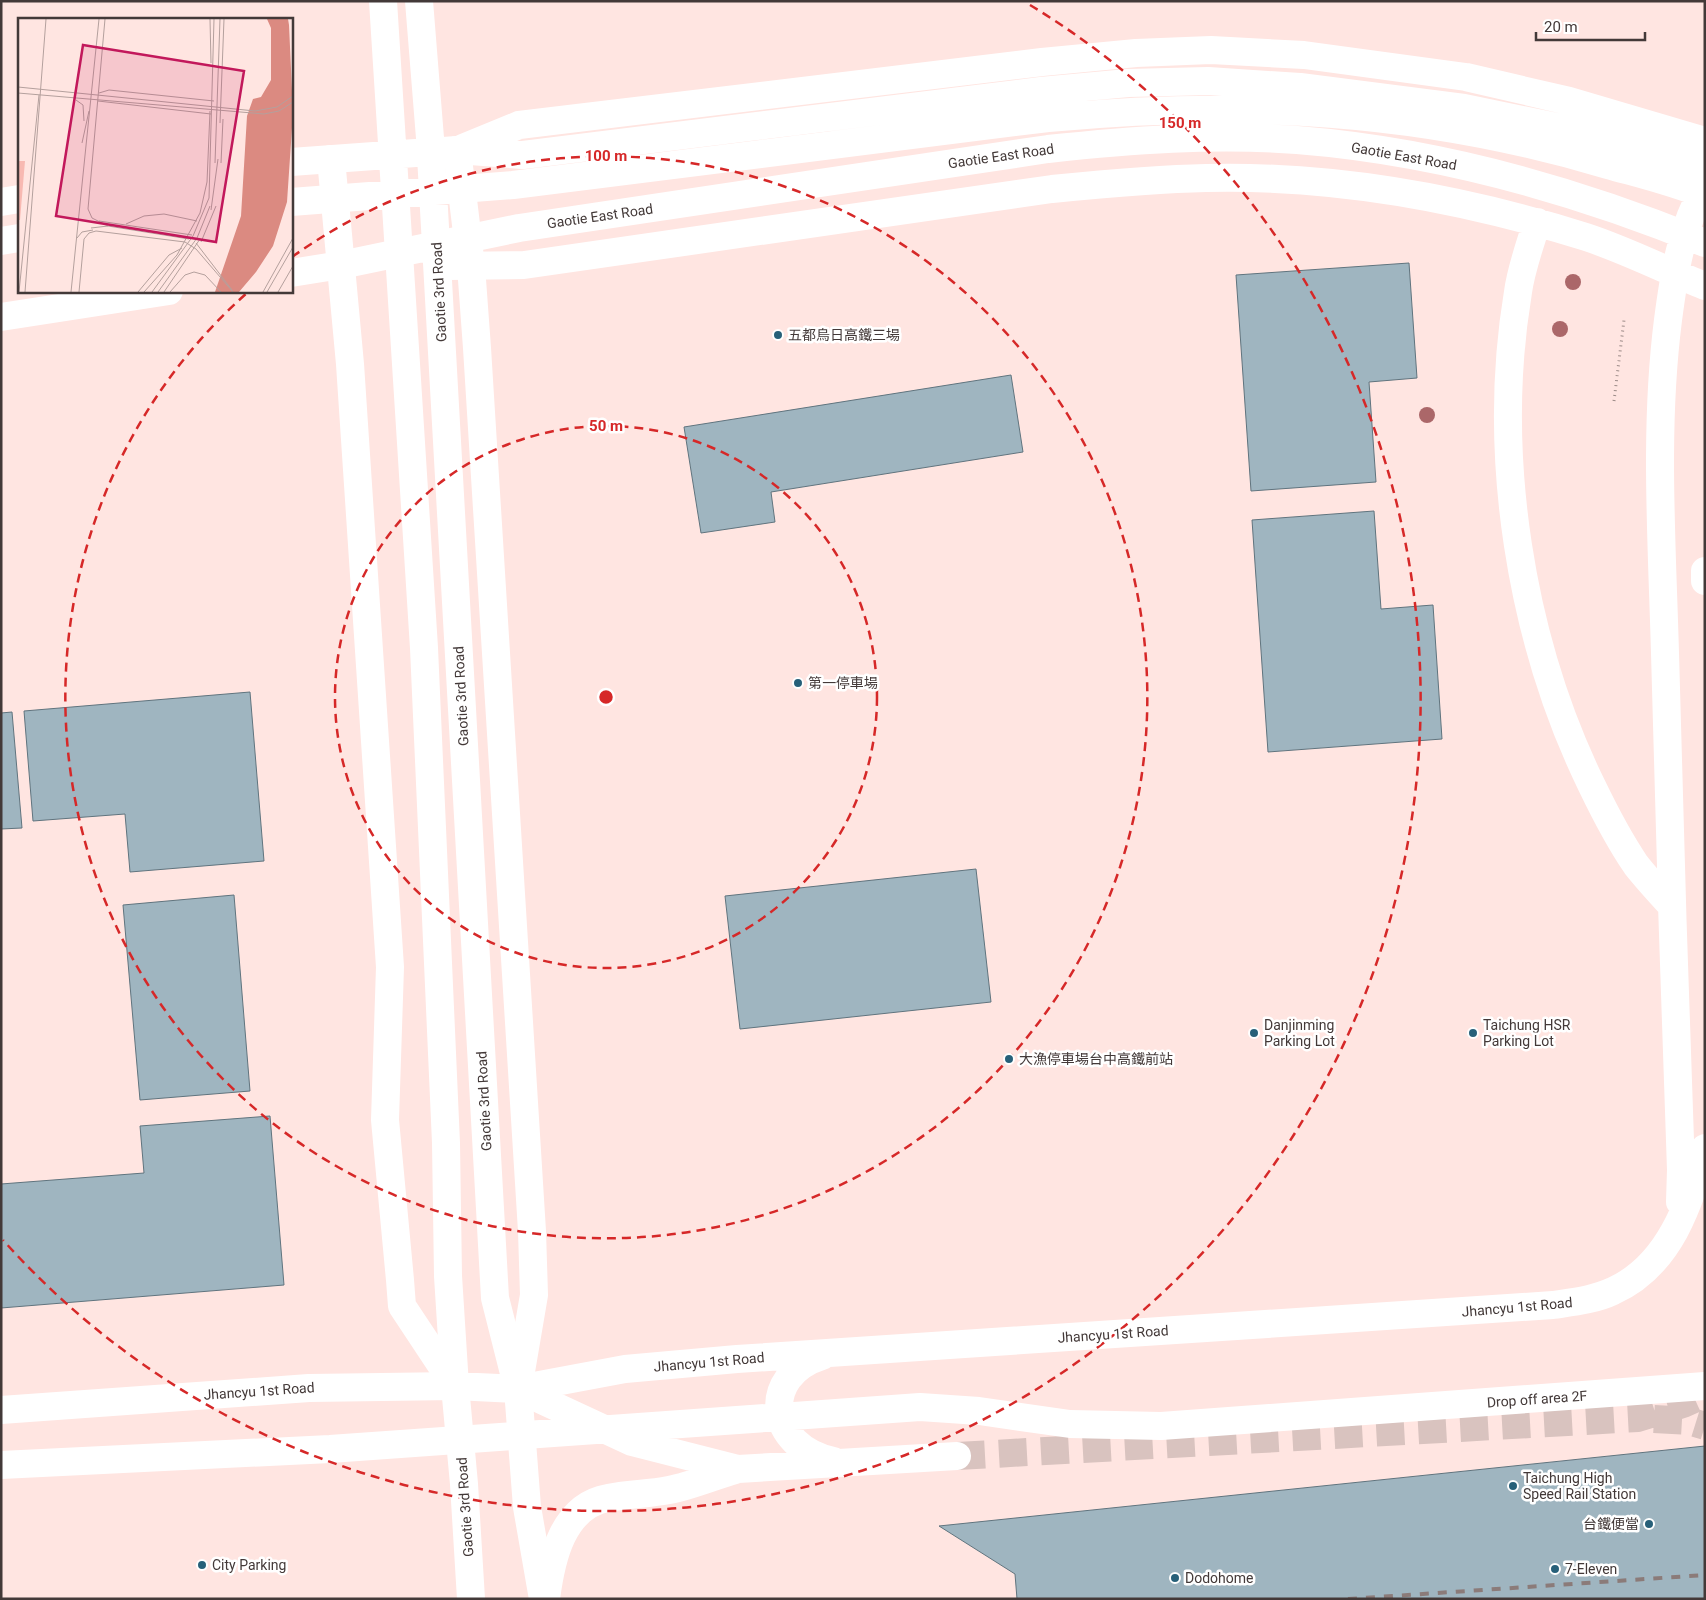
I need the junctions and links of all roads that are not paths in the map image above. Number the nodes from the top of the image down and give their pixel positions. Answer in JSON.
{"nodes":[{"id":1,"x":383,"y":1,"type":"edge"},
{"id":2,"x":419,"y":1,"type":"edge"},
{"id":3,"x":1705,"y":141,"type":"edge"},
{"id":4,"x":457,"y":150,"type":"junction"},
{"id":5,"x":331,"y":159,"type":"junction"},
{"id":6,"x":292,"y":162,"type":"edge"},
{"id":7,"x":1705,"y":166,"type":"edge"},
{"id":8,"x":462,"y":190,"type":"junction"},
{"id":9,"x":1703,"y":192,"type":"edge"},
{"id":10,"x":18,"y":200,"type":"edge"},
{"id":11,"x":335,"y":200,"type":"junction"},
{"id":12,"x":1,"y":202,"type":"edge"},
{"id":13,"x":292,"y":202,"type":"edge"},
{"id":14,"x":1537,"y":222,"type":"junction"},
{"id":15,"x":18,"y":238,"type":"edge"},
{"id":16,"x":468,"y":239,"type":"junction"},
{"id":17,"x":1694,"y":239,"type":"edge"},
{"id":18,"x":1,"y":241,"type":"edge"},
{"id":19,"x":341,"y":265,"type":"junction"},
{"id":20,"x":471,"y":266,"type":"junction"},
{"id":21,"x":292,"y":273,"type":"edge"},
{"id":22,"x":1674,"y":273,"type":"junction"},
{"id":23,"x":1705,"y":286,"type":"edge"},
{"id":24,"x":163,"y":292,"type":"edge"},
{"id":25,"x":1,"y":318,"type":"edge"},
{"id":26,"x":1705,"y":571,"type":"edge"},
{"id":27,"x":1705,"y":580,"type":"edge"},
{"id":28,"x":1671,"y":905,"type":"junction"},
{"id":29,"x":1705,"y":1148,"type":"edge"},
{"id":30,"x":1679,"y":1224,"type":"junction"},
{"id":31,"x":835,"y":1352,"type":"junction"},
{"id":32,"x":454,"y":1386,"type":"junction"},
{"id":33,"x":1705,"y":1386,"type":"edge"},
{"id":34,"x":518,"y":1389,"type":"junction"},
{"id":35,"x":1,"y":1410,"type":"edge"},
{"id":36,"x":956,"y":1456,"type":"tunnel mouth"},
{"id":37,"x":846,"y":1464,"type":"junction"},
{"id":38,"x":1,"y":1466,"type":"edge"},
{"id":39,"x":738,"y":1469,"type":"junction"},
{"id":40,"x":471,"y":1599,"type":"edge"},
{"id":41,"x":544,"y":1599,"type":"edge"}],
"edges":[{"from":1,"to":32,"type":"street","name":"Gaotie 3rd Road"},
{"from":2,"to":34,"type":"street","name":"Gaotie 3rd Road"},
{"from":3,"to":4,"type":"street"},
{"from":4,"to":5,"type":"street"},
{"from":4,"to":7,"type":"street"},
{"from":4,"to":8,"type":"street","name":"Gaotie 3rd Road"},
{"from":5,"to":6,"type":"street"},
{"from":5,"to":11,"type":"street","name":"Gaotie 3rd Road"},
{"from":8,"to":9,"type":"street"},
{"from":8,"to":11,"type":"street"},
{"from":8,"to":16,"type":"street","name":"Gaotie 3rd Road"},
{"from":9,"to":17,"type":"street","name":"Jhancyu 1st Road"},
{"from":10,"to":12,"type":"street"},
{"from":11,"to":13,"type":"street"},
{"from":11,"to":19,"type":"street","name":"Gaotie 3rd Road"},
{"from":14,"to":20,"type":"street"},
{"from":14,"to":22,"type":"street"},
{"from":14,"to":28,"type":"street"},
{"from":15,"to":18,"type":"street"},
{"from":16,"to":17,"type":"street","name":"Gaotie East Road"},
{"from":16,"to":19,"type":"street","name":"Gaotie East Road"},
{"from":16,"to":20,"type":"street","name":"Gaotie 3rd Road"},
{"from":17,"to":22,"type":"street","name":"Jhancyu 1st Road"},
{"from":19,"to":20,"type":"street"},
{"from":19,"to":21,"type":"street","name":"Gaotie East Road"},
{"from":19,"to":32,"type":"street","name":"Gaotie 3rd Road"},
{"from":20,"to":34,"type":"street","name":"Gaotie 3rd Road"},
{"from":22,"to":23,"type":"street"},
{"from":22,"to":28,"type":"street","name":"Jhancyu 1st Road"},
{"from":24,"to":25,"type":"street"},
{"from":26,"to":27,"type":"street"},
{"from":28,"to":30,"type":"street","name":"Jhancyu 1st Road"},
{"from":29,"to":30,"type":"street","name":"Jhancyu 1st Road"},
{"from":30,"to":31,"type":"street","name":"Jhancyu 1st Road"},
{"from":31,"to":34,"type":"street","name":"Jhancyu 1st Road"},
{"from":31,"to":37,"type":"street"},
{"from":32,"to":34,"type":"street","name":"Jhancyu 1st Road"},
{"from":32,"to":35,"type":"street","name":"Jhancyu 1st Road"},
{"from":32,"to":40,"type":"street","name":"Gaotie 3rd Road"},
{"from":33,"to":38,"type":"street","name":"Drop off area 2F"},
{"from":34,"to":39,"type":"street","name":"Jhancyu 1st Road"},
{"from":34,"to":41,"type":"street","name":"Gaotie 3rd Road"},
{"from":36,"to":37,"type":"street","name":"Jhancyu 1st Road"},
{"from":37,"to":39,"type":"street","name":"Jhancyu 1st Road"},
{"from":39,"to":41,"type":"street"}]}
